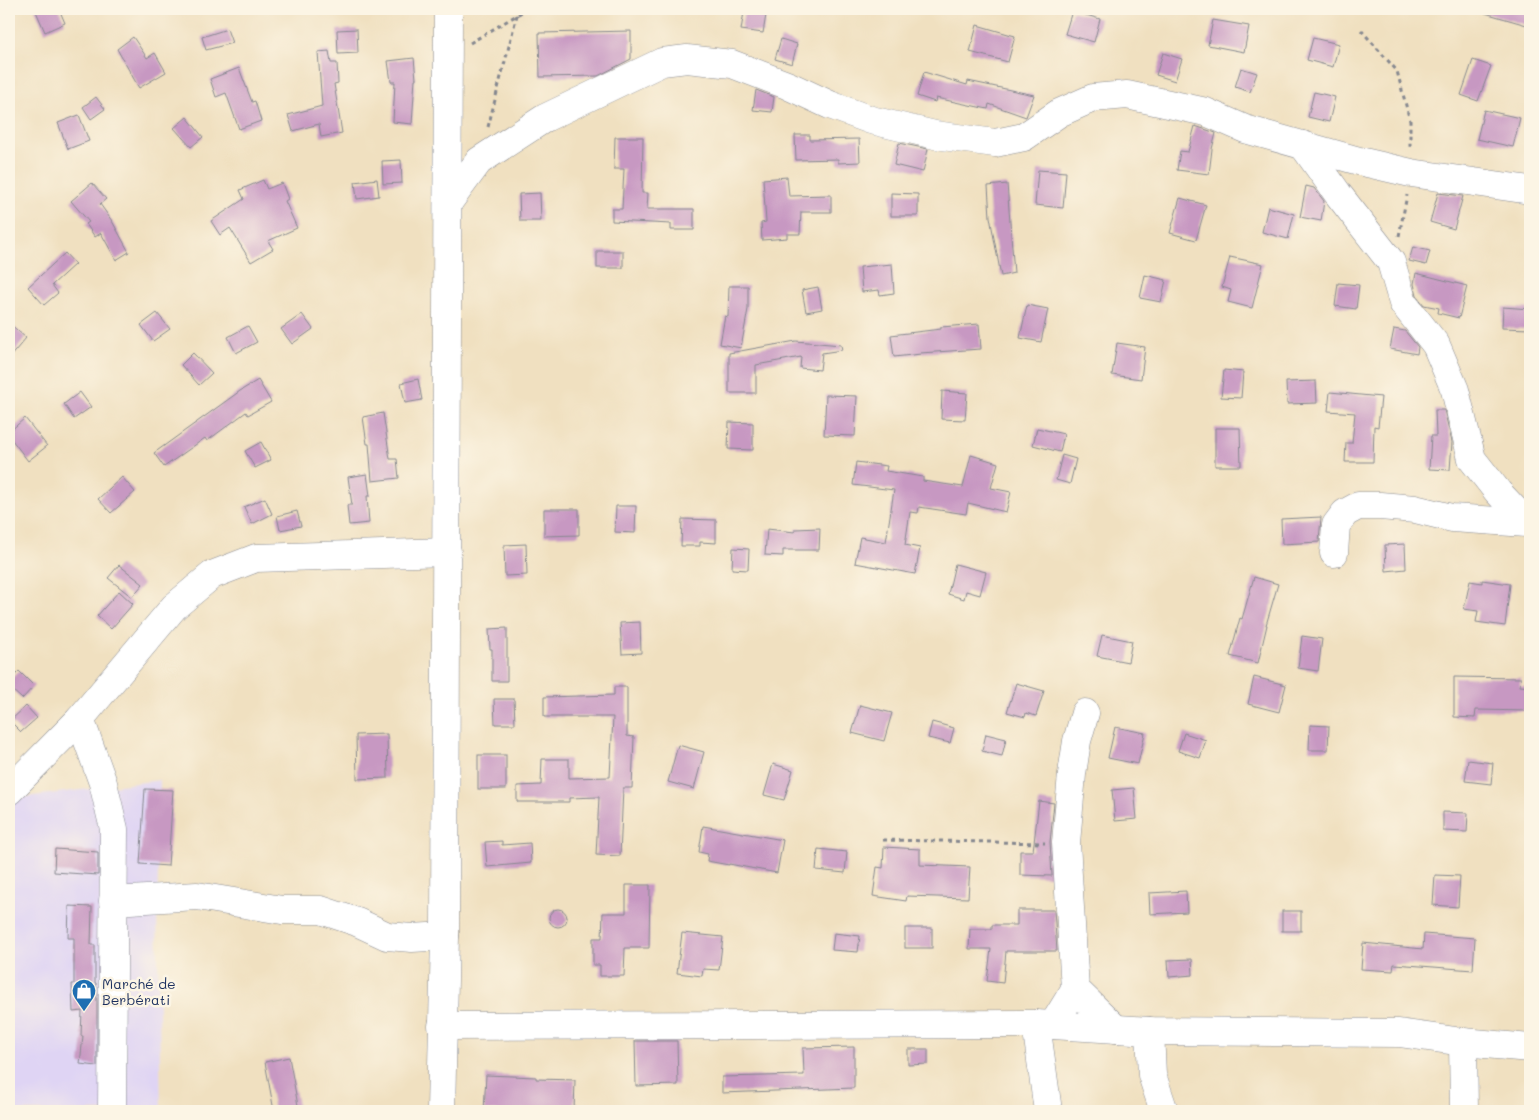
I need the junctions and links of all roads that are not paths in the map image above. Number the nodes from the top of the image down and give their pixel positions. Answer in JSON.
{"nodes":[{"id":1,"x":448,"y":9,"type":"edge"},
{"id":2,"x":1303,"y":145,"type":"junction"},
{"id":3,"x":1530,"y":190,"type":"edge"},
{"id":4,"x":448,"y":203,"type":"junction"},
{"id":5,"x":1529,"y":523,"type":"edge"},
{"id":6,"x":447,"y":552,"type":"junction"},
{"id":7,"x":1334,"y":553,"type":"dead end"},
{"id":8,"x":1085,"y":713,"type":"dead end"},
{"id":9,"x":80,"y":719,"type":"junction"},
{"id":10,"x":9,"y":791,"type":"edge"},
{"id":11,"x":113,"y":901,"type":"junction"},
{"id":12,"x":444,"y":936,"type":"junction"},
{"id":13,"x":1075,"y":989,"type":"junction"},
{"id":14,"x":1044,"y":1025,"type":"junction"},
{"id":15,"x":442,"y":1026,"type":"junction"},
{"id":16,"x":1116,"y":1029,"type":"junction"},
{"id":17,"x":1150,"y":1031,"type":"junction"},
{"id":18,"x":1463,"y":1042,"type":"junction"},
{"id":19,"x":1530,"y":1048,"type":"edge"},
{"id":20,"x":112,"y":1111,"type":"edge"},
{"id":21,"x":441,"y":1111,"type":"edge"},
{"id":22,"x":1048,"y":1111,"type":"edge"},
{"id":23,"x":1164,"y":1111,"type":"edge"},
{"id":24,"x":1464,"y":1111,"type":"edge"}],
"edges":[{"from":1,"to":4,"type":"street"},
{"from":2,"to":3,"type":"street"},
{"from":2,"to":4,"type":"street"},
{"from":2,"to":5,"type":"street"},
{"from":4,"to":6,"type":"street"},
{"from":5,"to":7,"type":"street"},
{"from":6,"to":9,"type":"street"},
{"from":6,"to":12,"type":"street"},
{"from":8,"to":13,"type":"street"},
{"from":9,"to":10,"type":"street"},
{"from":9,"to":11,"type":"street"},
{"from":11,"to":12,"type":"street"},
{"from":11,"to":20,"type":"street"},
{"from":12,"to":15,"type":"street"},
{"from":13,"to":14,"type":"street"},
{"from":13,"to":16,"type":"street"},
{"from":14,"to":15,"type":"street"},
{"from":14,"to":16,"type":"street"},
{"from":14,"to":22,"type":"street"},
{"from":15,"to":21,"type":"street"},
{"from":16,"to":17,"type":"street"},
{"from":17,"to":18,"type":"street"},
{"from":17,"to":23,"type":"street"},
{"from":18,"to":19,"type":"street"},
{"from":18,"to":24,"type":"street"}]}
